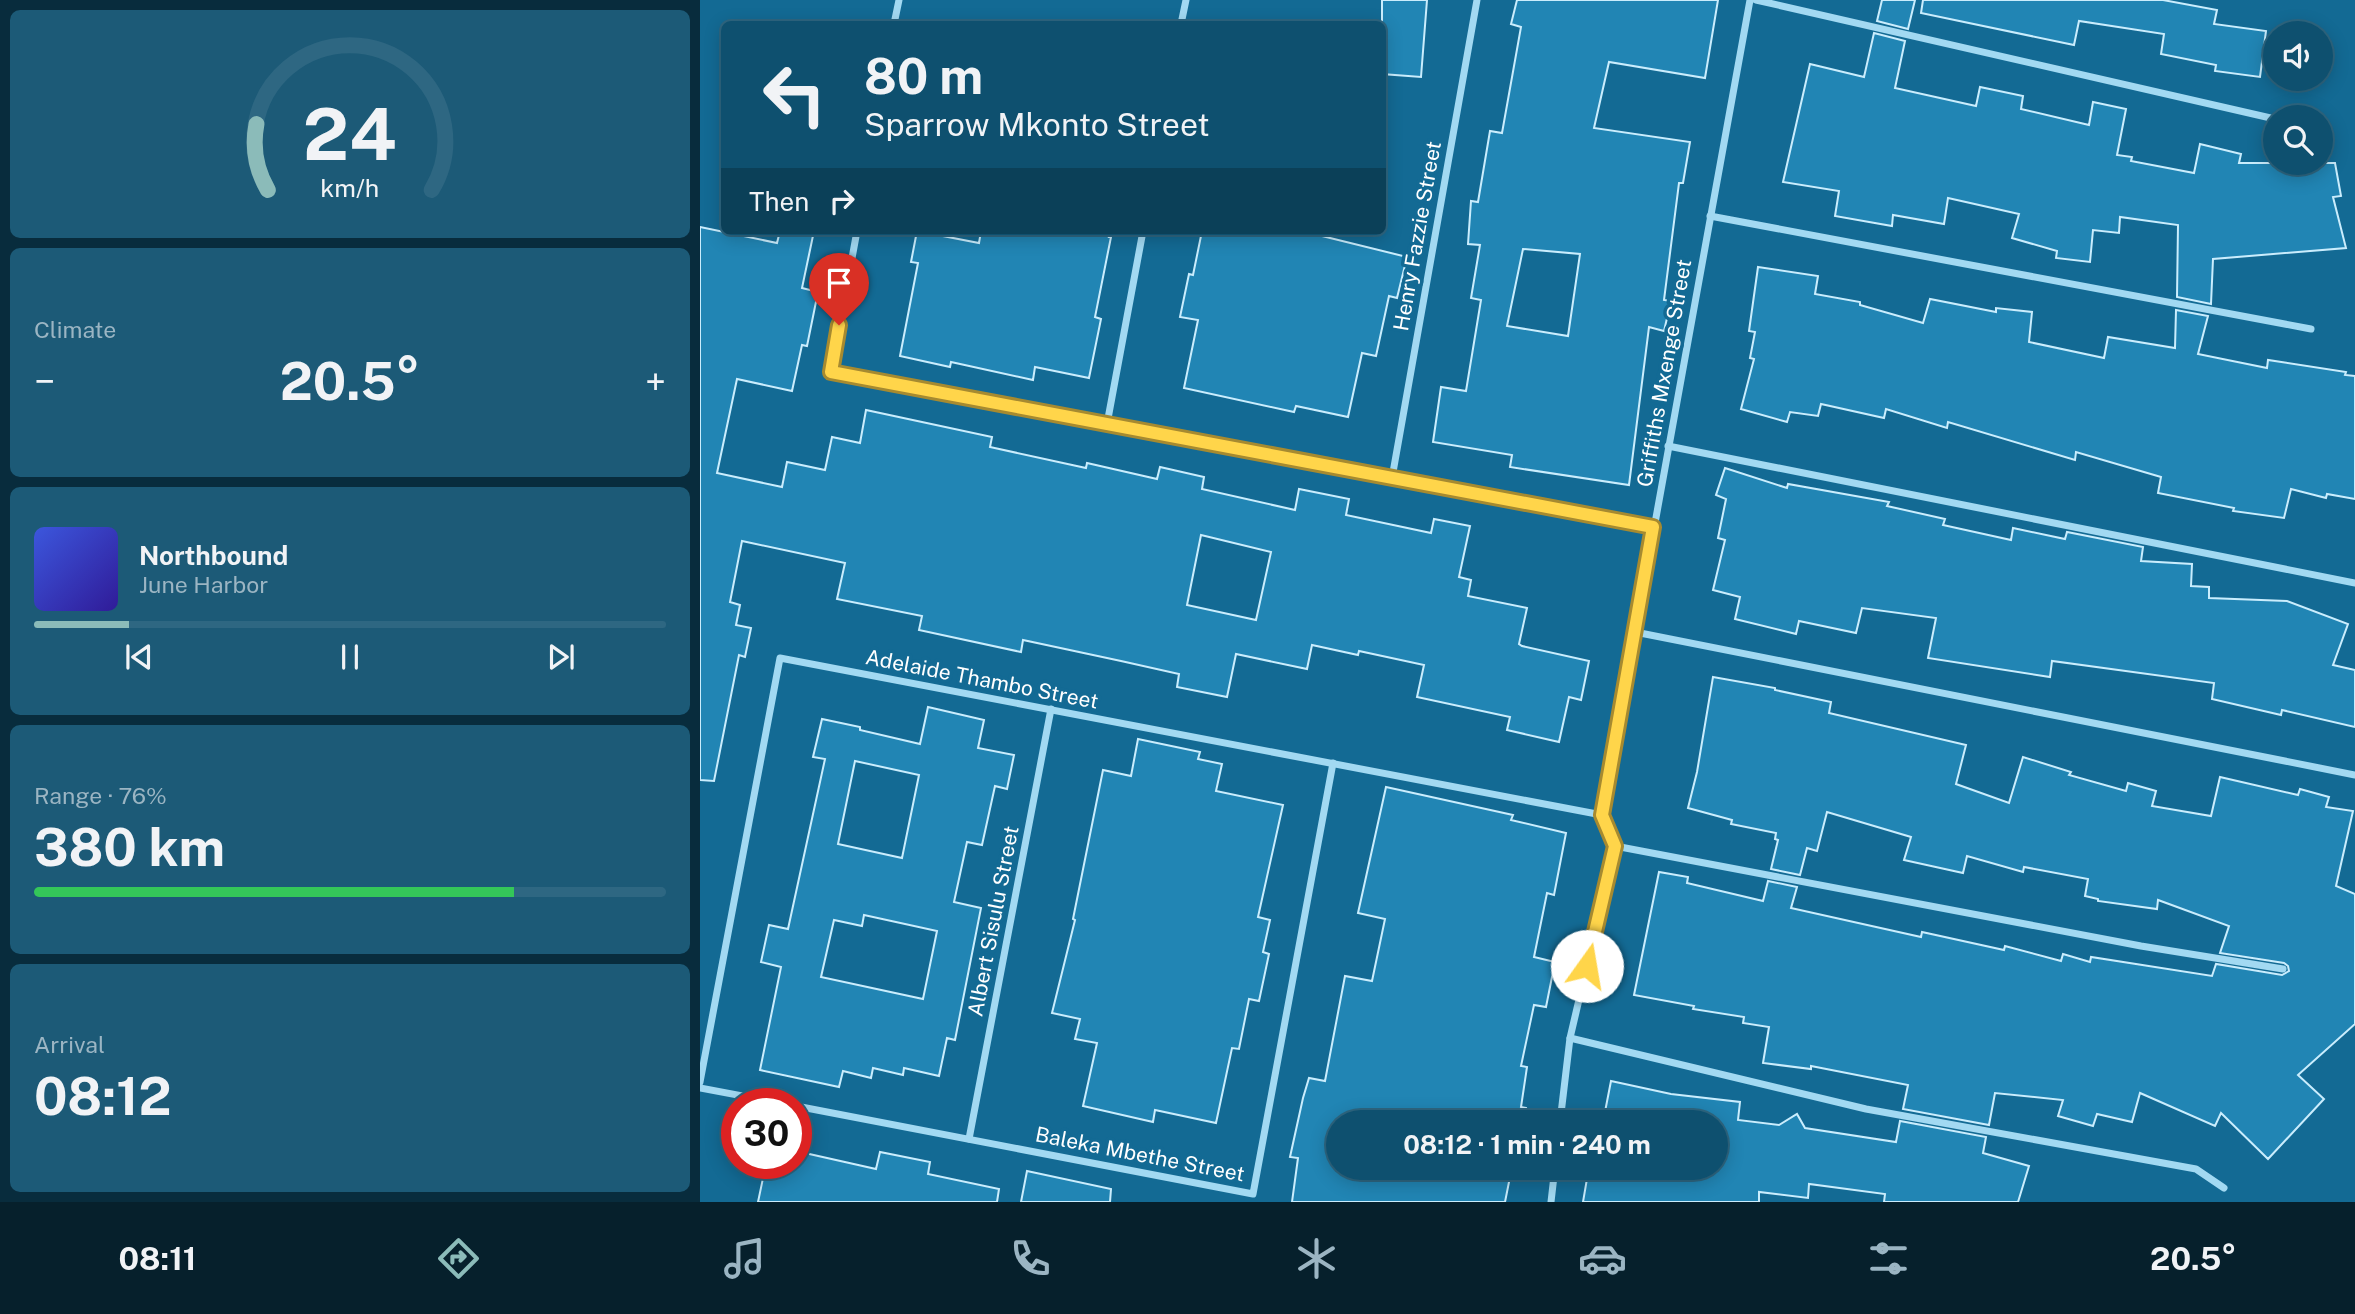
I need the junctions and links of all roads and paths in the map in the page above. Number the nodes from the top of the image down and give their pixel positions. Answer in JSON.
{"nodes":[{"id":1,"x":899,"y":0,"type":"edge"},
{"id":2,"x":1186,"y":0,"type":"edge"},
{"id":3,"x":1477,"y":0,"type":"edge"},
{"id":4,"x":1750,"y":0,"type":"edge"},
{"id":5,"x":1756,"y":0,"type":"edge"},
{"id":6,"x":895,"y":21,"type":"edge"},
{"id":7,"x":1182,"y":21,"type":"edge"},
{"id":8,"x":2263,"y":116,"type":"edge"},
{"id":9,"x":1710,"y":216,"type":"junction"},
{"id":10,"x":856,"y":235,"type":"edge"},
{"id":11,"x":1142,"y":235,"type":"edge"},
{"id":12,"x":2311,"y":329,"type":"dead end"},
{"id":13,"x":1107,"y":424,"type":"junction"},
{"id":14,"x":1668,"y":446,"type":"junction"},
{"id":15,"x":1392,"y":478,"type":"junction"},
{"id":16,"x":1653,"y":527,"type":"junction"},
{"id":17,"x":2355,"y":583,"type":"edge"},
{"id":18,"x":1635,"y":632,"type":"junction"},
{"id":19,"x":1051,"y":709,"type":"junction"},
{"id":20,"x":1333,"y":764,"type":"junction"},
{"id":21,"x":2355,"y":775,"type":"edge"},
{"id":22,"x":1602,"y":815,"type":"junction"},
{"id":23,"x":1615,"y":846,"type":"junction"},
{"id":24,"x":2283,"y":969,"type":"dead end"},
{"id":25,"x":1570,"y":1038,"type":"junction"},
{"id":26,"x":700,"y":1083,"type":"edge"},
{"id":27,"x":700,"y":1088,"type":"edge"},
{"id":28,"x":721,"y":1092,"type":"edge"},
{"id":29,"x":812,"y":1110,"type":"edge"},
{"id":30,"x":1561,"y":1110,"type":"edge"},
{"id":31,"x":969,"y":1139,"type":"junction"},
{"id":32,"x":1554,"y":1180,"type":"edge"},
{"id":33,"x":2224,"y":1188,"type":"dead end"},
{"id":34,"x":1551,"y":1202,"type":"edge"}],
"edges":[{"from":1,"to":6,"type":"street"},
{"from":2,"to":7,"type":"street"},
{"from":3,"to":15,"type":"street","name":"Henry Fazzie Street"},
{"from":4,"to":9,"type":"street","name":"Griffiths Mxenge Street"},
{"from":5,"to":8,"type":"street"},
{"from":9,"to":12,"type":"street"},
{"from":9,"to":14,"type":"street","name":"Griffiths Mxenge Street"},
{"from":10,"to":13,"type":"street"},
{"from":11,"to":13,"type":"street"},
{"from":13,"to":15,"type":"street"},
{"from":14,"to":16,"type":"street","name":"Griffiths Mxenge Street"},
{"from":14,"to":17,"type":"street"},
{"from":15,"to":16,"type":"street"},
{"from":16,"to":18,"type":"street","name":"Griffiths Mxenge Street"},
{"from":18,"to":21,"type":"street"},
{"from":18,"to":22,"type":"street","name":"Griffiths Mxenge Street"},
{"from":19,"to":20,"type":"street","name":"Adelaide Thambo Street"},
{"from":19,"to":26,"type":"street","name":"Adelaide Thambo Street"},
{"from":19,"to":31,"type":"street","name":"Albert Sisulu Street"},
{"from":20,"to":22,"type":"street","name":"Adelaide Thambo Street"},
{"from":20,"to":31,"type":"street","name":"Baleka Mbethe Street"},
{"from":22,"to":23,"type":"street"},
{"from":23,"to":24,"type":"street"},
{"from":23,"to":25,"type":"street"},
{"from":25,"to":30,"type":"street"},
{"from":25,"to":33,"type":"street"},
{"from":27,"to":28,"type":"street"},
{"from":29,"to":31,"type":"street","name":"Baleka Mbethe Street"},
{"from":32,"to":34,"type":"street"}]}
